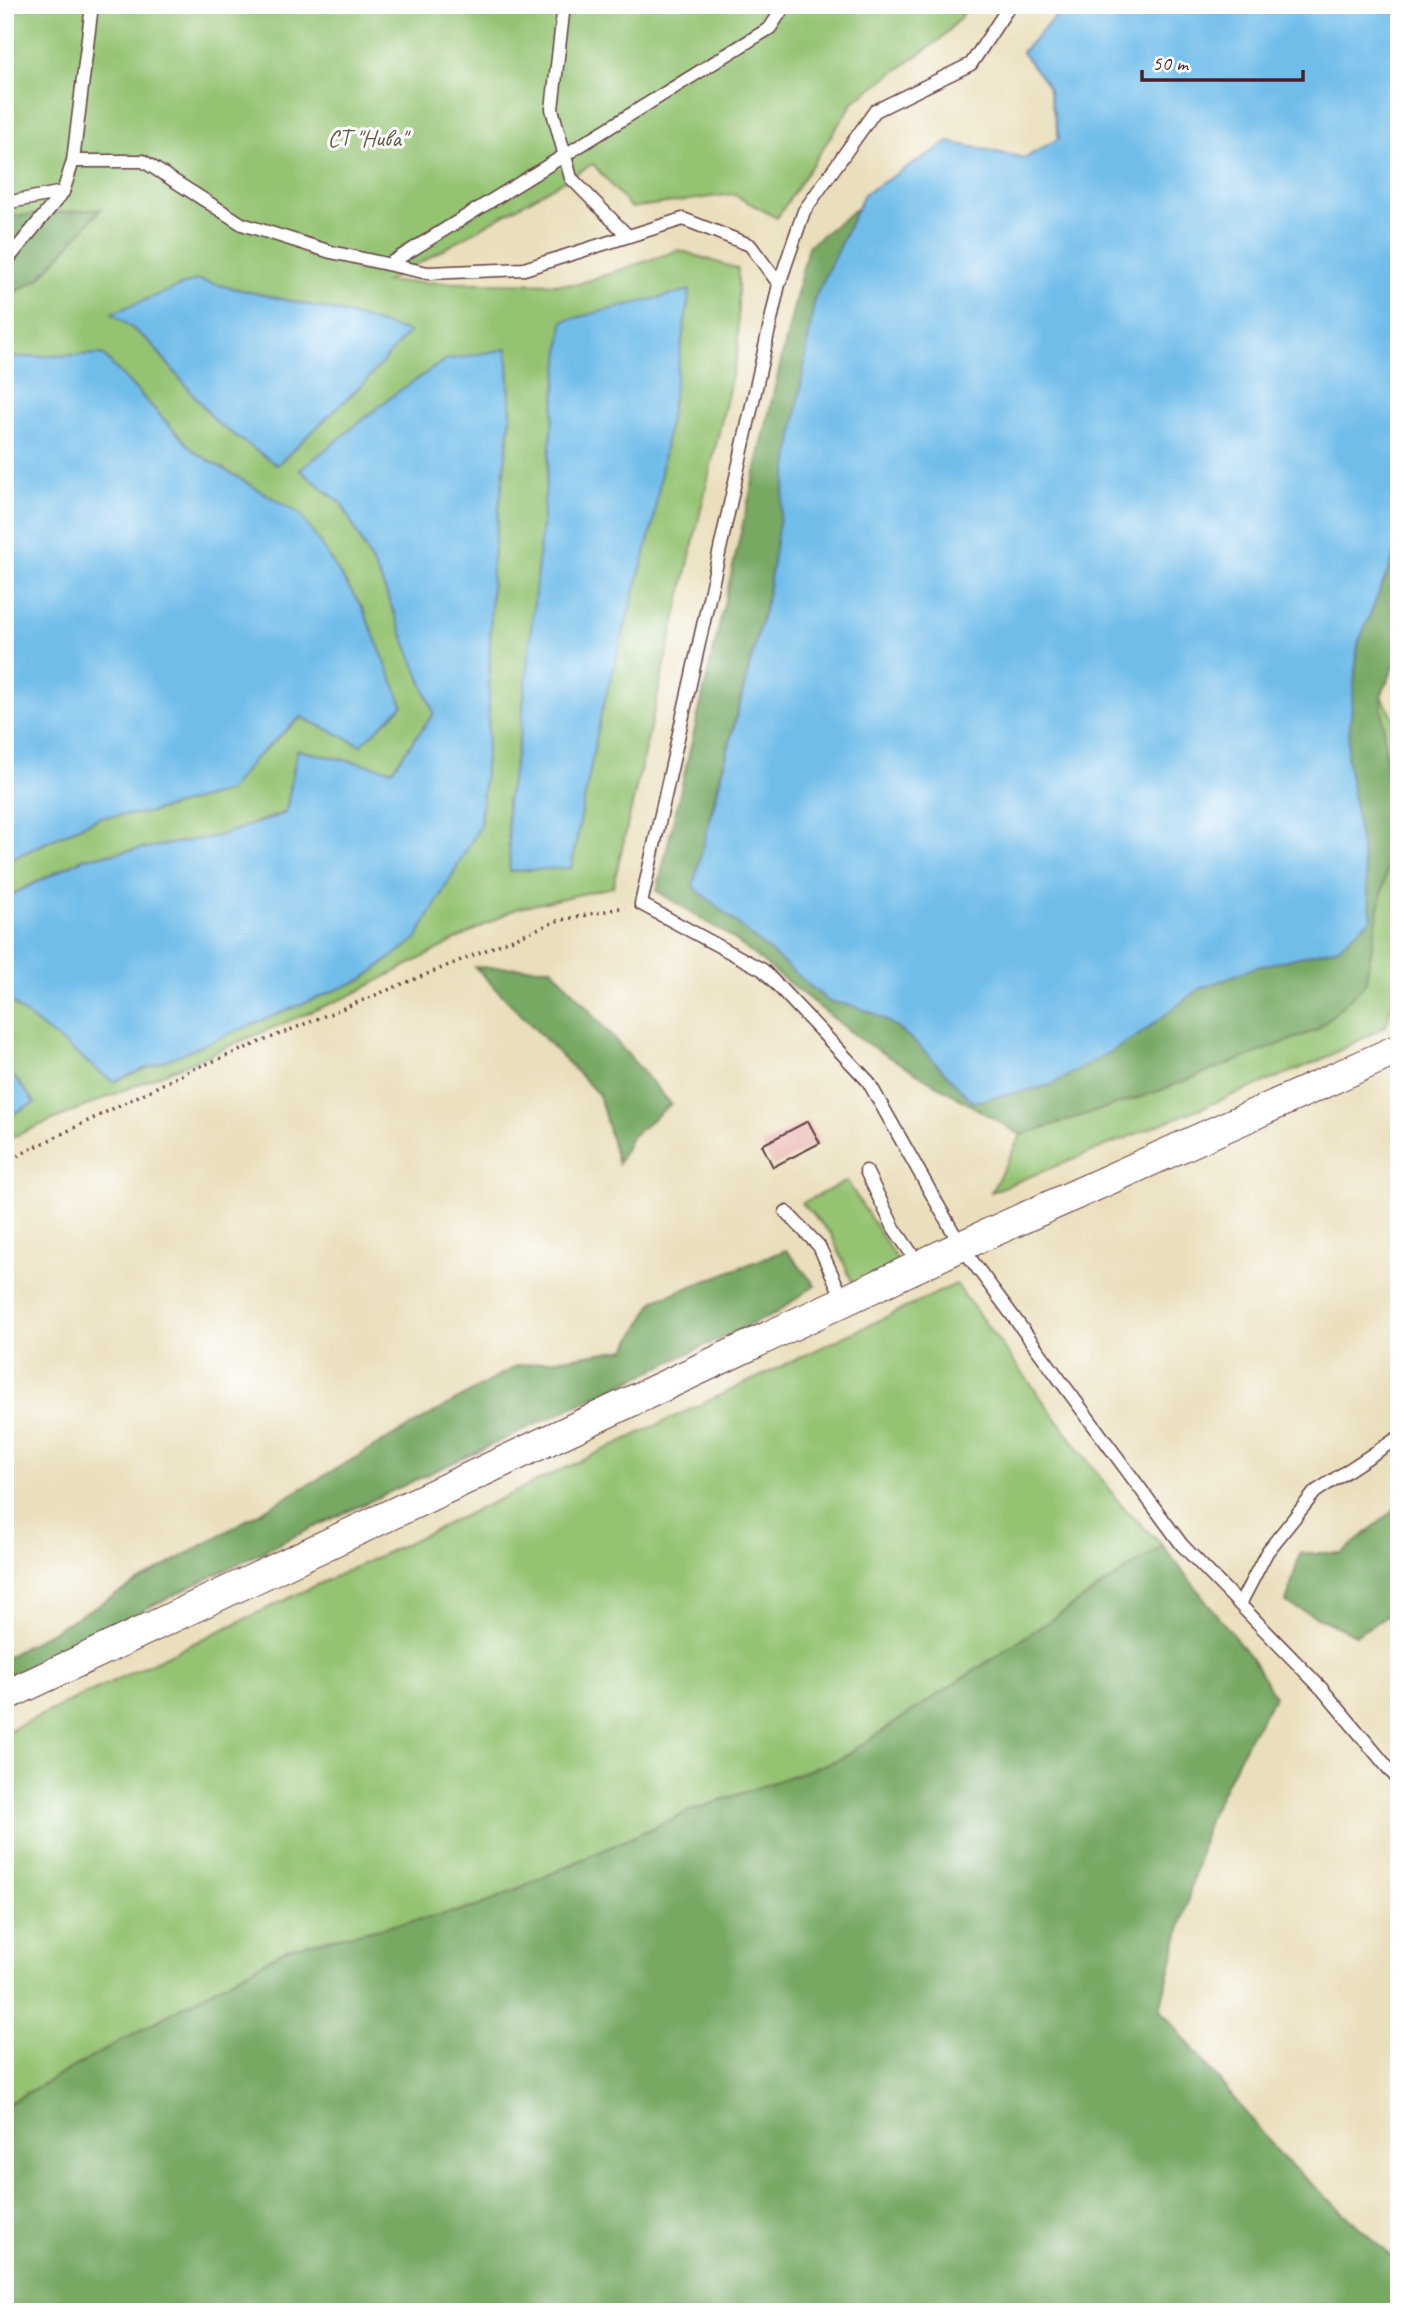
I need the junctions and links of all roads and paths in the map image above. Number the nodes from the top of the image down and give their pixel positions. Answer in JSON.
{"nodes":[{"id":1,"x":92,"y":5,"type":"edge"},
{"id":2,"x":564,"y":5,"type":"edge"},
{"id":3,"x":785,"y":5,"type":"edge"},
{"id":4,"x":1010,"y":5,"type":"edge"},
{"id":5,"x":565,"y":154,"type":"junction"},
{"id":6,"x":73,"y":161,"type":"junction"},
{"id":7,"x":63,"y":192,"type":"junction"},
{"id":8,"x":5,"y":203,"type":"edge"},
{"id":9,"x":628,"y":236,"type":"junction"},
{"id":10,"x":5,"y":262,"type":"edge"},
{"id":11,"x":389,"y":264,"type":"junction"},
{"id":12,"x":779,"y":284,"type":"junction"},
{"id":13,"x":640,"y":904,"type":"junction"},
{"id":14,"x":1399,"y":1049,"type":"edge"},
{"id":15,"x":5,"y":1163,"type":"edge"},
{"id":16,"x":866,"y":1171,"type":"dead end"},
{"id":17,"x":786,"y":1212,"type":"dead end"},
{"id":18,"x":961,"y":1247,"type":"junction"},
{"id":19,"x":920,"y":1266,"type":"junction"},
{"id":20,"x":844,"y":1301,"type":"junction"},
{"id":21,"x":1399,"y":1437,"type":"edge"},
{"id":22,"x":1240,"y":1604,"type":"junction"},
{"id":23,"x":5,"y":1696,"type":"edge"},
{"id":24,"x":1399,"y":1781,"type":"edge"}],
"edges":[{"from":1,"to":6,"type":"lane"},
{"from":2,"to":5,"type":"lane"},
{"from":3,"to":5,"type":"lane"},
{"from":4,"to":12,"type":"lane"},
{"from":5,"to":9,"type":"lane"},
{"from":5,"to":11,"type":"lane"},
{"from":6,"to":7,"type":"lane"},
{"from":6,"to":11,"type":"lane"},
{"from":7,"to":8,"type":"lane"},
{"from":7,"to":10,"type":"lane"},
{"from":9,"to":11,"type":"lane"},
{"from":9,"to":12,"type":"lane"},
{"from":12,"to":13,"type":"lane"},
{"from":13,"to":15,"type":"path"},
{"from":13,"to":18,"type":"lane"},
{"from":14,"to":18,"type":"street"},
{"from":16,"to":19,"type":"lane"},
{"from":17,"to":20,"type":"lane"},
{"from":18,"to":19,"type":"street"},
{"from":18,"to":22,"type":"lane"},
{"from":19,"to":20,"type":"street"},
{"from":20,"to":23,"type":"street"},
{"from":21,"to":22,"type":"lane"},
{"from":22,"to":24,"type":"lane"}]}
